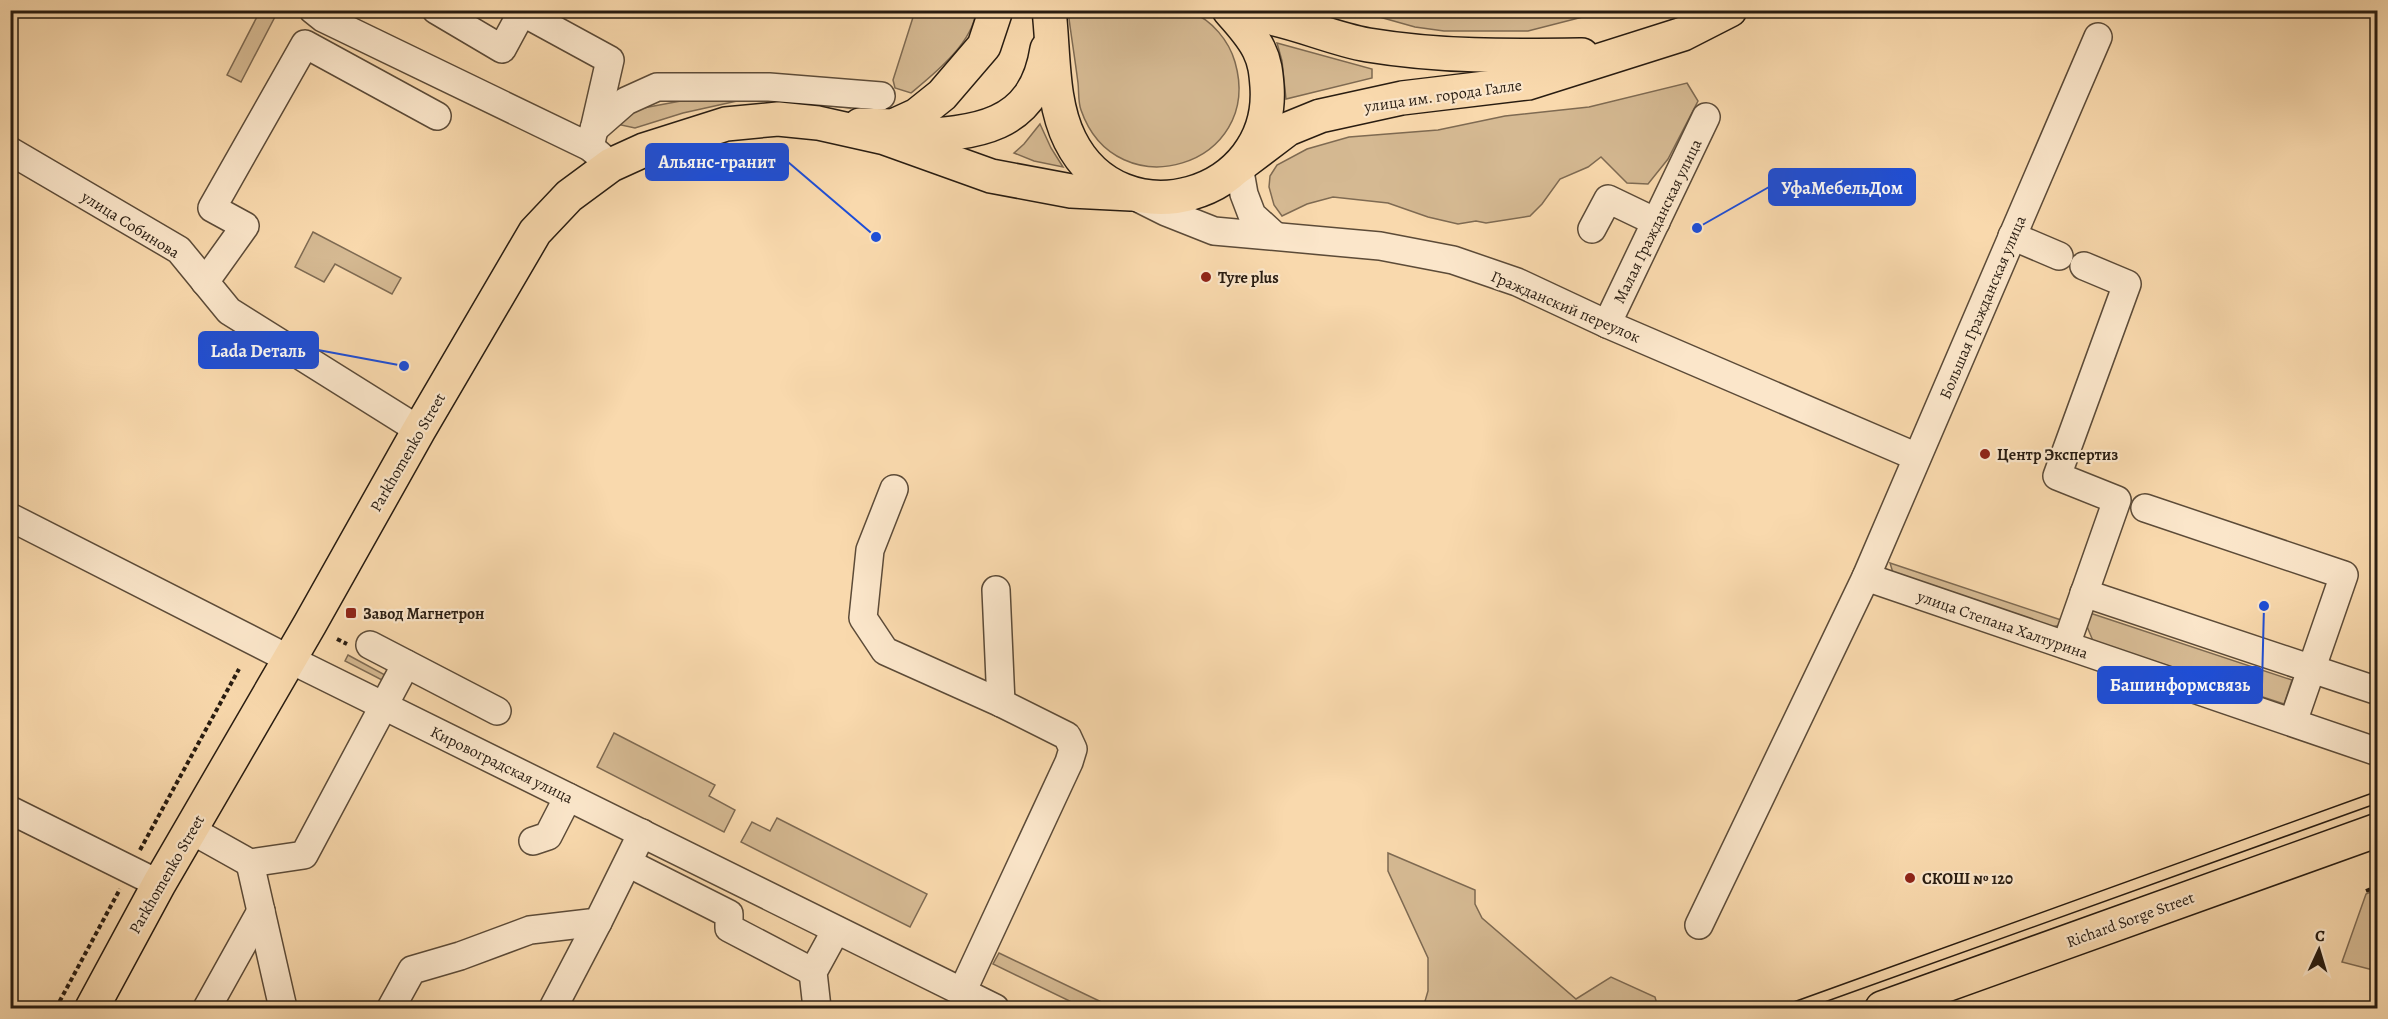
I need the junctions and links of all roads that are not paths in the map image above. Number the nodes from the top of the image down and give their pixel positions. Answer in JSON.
{"nodes":[{"id":1,"x":313,"y":10,"type":"edge"},
{"id":2,"x":996,"y":10,"type":"edge"},
{"id":3,"x":1230,"y":10,"type":"edge"},
{"id":4,"x":1730,"y":10,"type":"edge"},
{"id":5,"x":448,"y":14,"type":"edge"},
{"id":6,"x":1050,"y":18,"type":"edge"},
{"id":7,"x":2098,"y":37,"type":"dead end"},
{"id":8,"x":1623,"y":55,"type":"junction"},
{"id":9,"x":881,"y":96,"type":"dead end"},
{"id":10,"x":437,"y":116,"type":"dead end"},
{"id":11,"x":1706,"y":117,"type":"dead end"},
{"id":12,"x":818,"y":123,"type":"junction"},
{"id":13,"x":885,"y":138,"type":"junction"},
{"id":14,"x":598,"y":147,"type":"junction"},
{"id":15,"x":10,"y":151,"type":"edge"},
{"id":16,"x":1239,"y":166,"type":"junction"},
{"id":17,"x":1131,"y":194,"type":"junction"},
{"id":18,"x":1656,"y":222,"type":"junction"},
{"id":19,"x":1592,"y":229,"type":"dead end"},
{"id":20,"x":1274,"y":235,"type":"junction"},
{"id":21,"x":2012,"y":236,"type":"junction"},
{"id":22,"x":2059,"y":256,"type":"dead end"},
{"id":23,"x":2084,"y":266,"type":"dead end"},
{"id":24,"x":205,"y":282,"type":"junction"},
{"id":25,"x":1607,"y":324,"type":"junction"},
{"id":26,"x":419,"y":430,"type":"junction"},
{"id":27,"x":1917,"y":457,"type":"junction"},
{"id":28,"x":894,"y":489,"type":"dead end"},
{"id":29,"x":2145,"y":508,"type":"dead end"},
{"id":30,"x":10,"y":517,"type":"edge"},
{"id":31,"x":1866,"y":577,"type":"junction"},
{"id":32,"x":996,"y":590,"type":"dead end"},
{"id":33,"x":2084,"y":593,"type":"junction"},
{"id":34,"x":370,"y":645,"type":"dead end"},
{"id":35,"x":2066,"y":645,"type":"junction"},
{"id":36,"x":289,"y":659,"type":"junction"},
{"id":37,"x":406,"y":664,"type":"junction"},
{"id":38,"x":2311,"y":669,"type":"junction"},
{"id":39,"x":2378,"y":691,"type":"edge"},
{"id":40,"x":1001,"y":703,"type":"junction"},
{"id":41,"x":384,"y":706,"type":"junction"},
{"id":42,"x":497,"y":711,"type":"dead end"},
{"id":43,"x":2293,"y":722,"type":"junction"},
{"id":44,"x":2378,"y":752,"type":"edge"},
{"id":45,"x":568,"y":797,"type":"junction"},
{"id":46,"x":10,"y":810,"type":"edge"},
{"id":47,"x":191,"y":830,"type":"junction"},
{"id":48,"x":2378,"y":830,"type":"edge"},
{"id":49,"x":642,"y":833,"type":"junction"},
{"id":50,"x":533,"y":841,"type":"dead end"},
{"id":51,"x":249,"y":863,"type":"junction"},
{"id":52,"x":628,"y":863,"type":"junction"},
{"id":53,"x":159,"y":884,"type":"junction"},
{"id":54,"x":261,"y":911,"type":"junction"},
{"id":55,"x":598,"y":922,"type":"junction"},
{"id":56,"x":1699,"y":925,"type":"dead end"},
{"id":57,"x":836,"y":930,"type":"junction"},
{"id":58,"x":813,"y":972,"type":"junction"},
{"id":59,"x":962,"y":992,"type":"junction"},
{"id":60,"x":92,"y":1008,"type":"edge"},
{"id":61,"x":207,"y":1008,"type":"edge"},
{"id":62,"x":284,"y":1008,"type":"edge"},
{"id":63,"x":391,"y":1008,"type":"edge"},
{"id":64,"x":553,"y":1008,"type":"edge"},
{"id":65,"x":817,"y":1008,"type":"edge"},
{"id":66,"x":995,"y":1008,"type":"edge"},
{"id":67,"x":1882,"y":1008,"type":"edge"}],
"edges":[{"from":1,"to":14,"type":"street"},
{"from":2,"to":12,"type":"main road"},
{"from":3,"to":8,"type":"main road","name":"улица им. города Галле"},
{"from":3,"to":16,"type":"main road"},
{"from":4,"to":8,"type":"main road","name":"улица им. города Галле"},
{"from":5,"to":14,"type":"street"},
{"from":6,"to":13,"type":"main road","name":"Parkhomenko Street"},
{"from":6,"to":17,"type":"main road"},
{"from":7,"to":21,"type":"street","name":"Большая Гражданская улица"},
{"from":8,"to":16,"type":"main road","name":"улица им. города Галле"},
{"from":9,"to":14,"type":"street"},
{"from":10,"to":24,"type":"street"},
{"from":11,"to":18,"type":"street","name":"Малая Гражданская улица"},
{"from":12,"to":13,"type":"main road","name":"Parkhomenko Street"},
{"from":12,"to":14,"type":"main road","name":"Parkhomenko Street"},
{"from":13,"to":17,"type":"main road","name":"Parkhomenko Street"},
{"from":14,"to":26,"type":"main road","name":"Parkhomenko Street"},
{"from":15,"to":24,"type":"street","name":"улица Собинова"},
{"from":16,"to":17,"type":"main road","name":"улица им. города Галле"},
{"from":16,"to":20,"type":"street"},
{"from":17,"to":20,"type":"street","name":"Гражданский переулок"},
{"from":18,"to":19,"type":"street"},
{"from":18,"to":25,"type":"street","name":"Малая Гражданская улица"},
{"from":20,"to":25,"type":"street","name":"Гражданский переулок"},
{"from":21,"to":22,"type":"street"},
{"from":21,"to":27,"type":"street","name":"Большая Гражданская улица"},
{"from":23,"to":33,"type":"street"},
{"from":24,"to":26,"type":"street","name":"улица Собинова"},
{"from":25,"to":27,"type":"street","name":"Гражданский переулок"},
{"from":26,"to":36,"type":"main road","name":"Parkhomenko Street"},
{"from":27,"to":31,"type":"street","name":"Большая Гражданская улица"},
{"from":28,"to":40,"type":"street"},
{"from":29,"to":38,"type":"street"},
{"from":30,"to":36,"type":"street","name":"Кировоградская улица"},
{"from":31,"to":35,"type":"street","name":"улица Степана Халтурина"},
{"from":31,"to":56,"type":"street","name":"Большая Гражданская улица"},
{"from":32,"to":40,"type":"street"},
{"from":33,"to":35,"type":"street"},
{"from":33,"to":38,"type":"street"},
{"from":34,"to":37,"type":"street"},
{"from":35,"to":43,"type":"street","name":"улица Степана Халтурина"},
{"from":36,"to":41,"type":"street","name":"Кировоградская улица"},
{"from":36,"to":47,"type":"main road","name":"Parkhomenko Street"},
{"from":37,"to":41,"type":"street"},
{"from":37,"to":42,"type":"street"},
{"from":38,"to":39,"type":"street"},
{"from":38,"to":43,"type":"street"},
{"from":40,"to":59,"type":"street"},
{"from":41,"to":45,"type":"street","name":"Кировоградская улица"},
{"from":41,"to":51,"type":"street"},
{"from":43,"to":44,"type":"street","name":"улица Степана Халтурина"},
{"from":45,"to":49,"type":"street","name":"Кировоградская улица"},
{"from":45,"to":50,"type":"street"},
{"from":46,"to":53,"type":"street"},
{"from":47,"to":51,"type":"street"},
{"from":47,"to":53,"type":"main road","name":"Parkhomenko Street"},
{"from":48,"to":67,"type":"main road","name":"Richard Sorge Street"},
{"from":49,"to":52,"type":"street"},
{"from":49,"to":57,"type":"street","name":"Кировоградская улица"},
{"from":51,"to":54,"type":"street"},
{"from":52,"to":55,"type":"street"},
{"from":52,"to":58,"type":"street"},
{"from":53,"to":60,"type":"main road","name":"Parkhomenko Street"},
{"from":54,"to":61,"type":"street"},
{"from":54,"to":62,"type":"street"},
{"from":55,"to":63,"type":"street"},
{"from":55,"to":64,"type":"street"},
{"from":57,"to":58,"type":"street"},
{"from":57,"to":59,"type":"street","name":"Кировоградская улица"},
{"from":58,"to":65,"type":"street"},
{"from":59,"to":66,"type":"street","name":"Кировоградская улица"}]}
